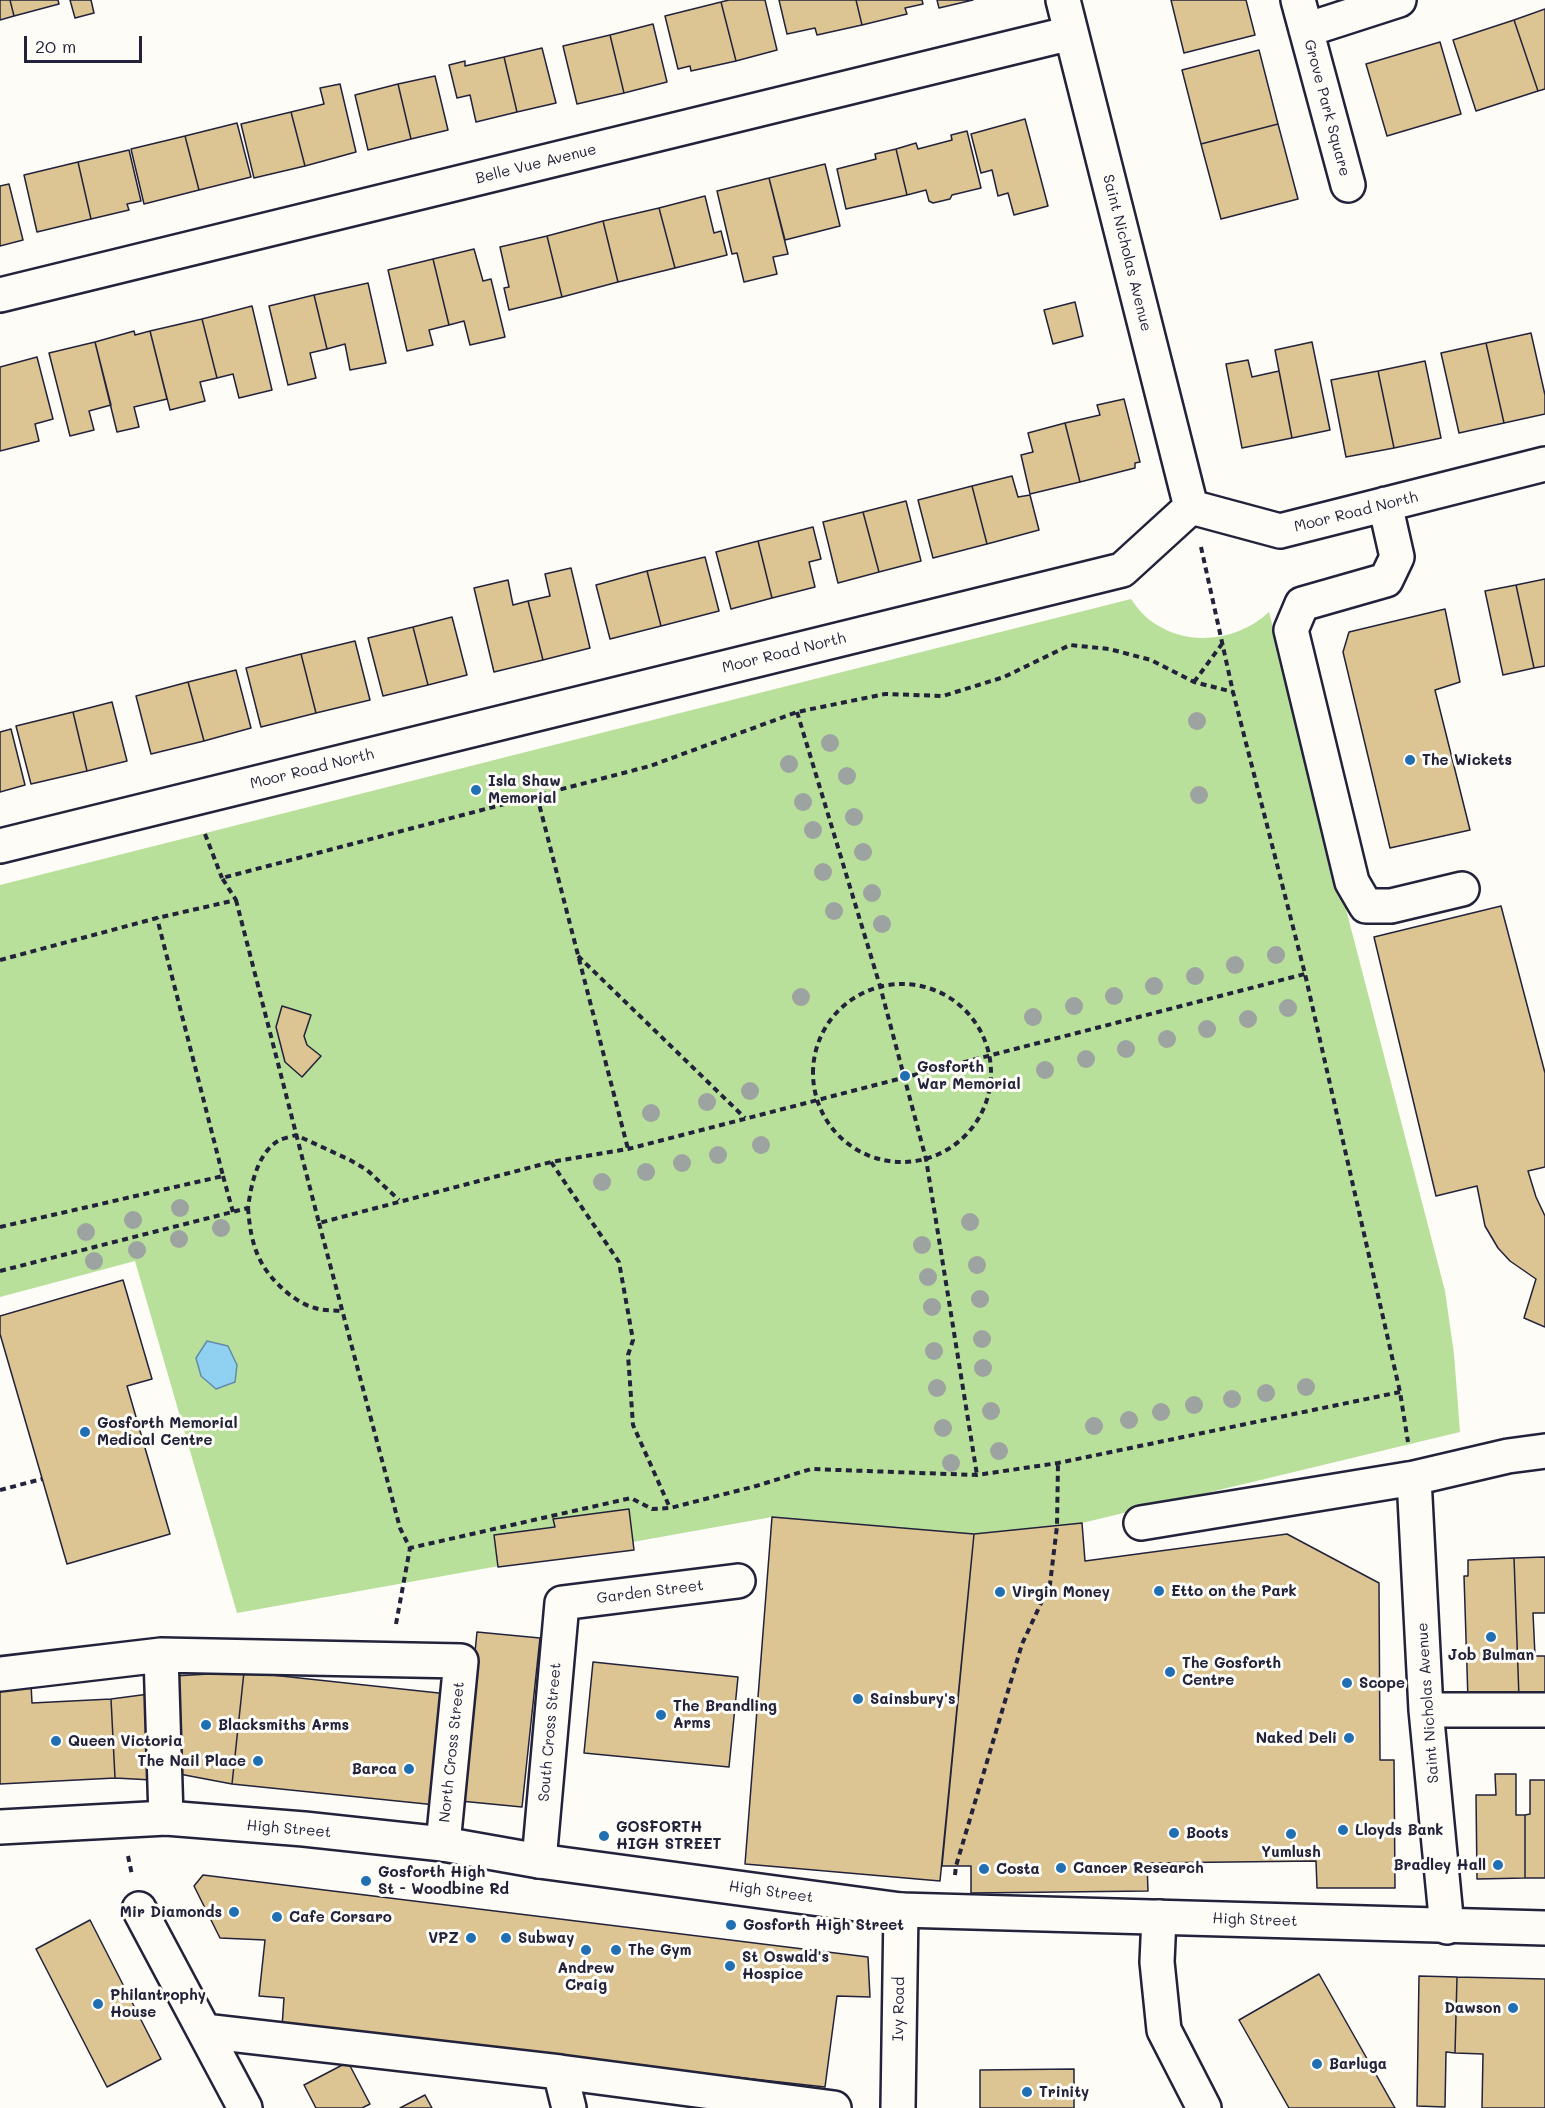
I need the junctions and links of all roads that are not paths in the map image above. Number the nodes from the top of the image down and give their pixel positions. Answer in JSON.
{"nodes":[{"id":1,"x":1063,"y":0,"type":"edge"},
{"id":2,"x":1399,"y":0,"type":"edge"},
{"id":3,"x":1302,"y":15,"type":"edge"},
{"id":4,"x":1071,"y":33,"type":"junction"},
{"id":5,"x":1348,"y":185,"type":"dead end"},
{"id":6,"x":0,"y":296,"type":"edge"},
{"id":7,"x":1545,"y":464,"type":"edge"},
{"id":8,"x":1386,"y":504,"type":"junction"},
{"id":9,"x":1191,"y":507,"type":"junction"},
{"id":10,"x":0,"y":846,"type":"edge"},
{"id":11,"x":1462,"y":889,"type":"dead end"},
{"id":12,"x":1545,"y":1451,"type":"edge"},
{"id":13,"x":1413,"y":1478,"type":"junction"},
{"id":14,"x":1141,"y":1523,"type":"dead end"},
{"id":15,"x":738,"y":1581,"type":"dead end"},
{"id":16,"x":562,"y":1603,"type":"joint"},
{"id":17,"x":161,"y":1655,"type":"junction"},
{"id":18,"x":0,"y":1674,"type":"edge"},
{"id":19,"x":1426,"y":1710,"type":"junction"},
{"id":20,"x":1545,"y":1710,"type":"edge"},
{"id":21,"x":166,"y":1818,"type":"junction"},
{"id":22,"x":0,"y":1827,"type":"edge"},
{"id":23,"x":443,"y":1844,"type":"junction"},
{"id":24,"x":539,"y":1860,"type":"junction"},
{"id":25,"x":140,"y":1909,"type":"road end"},
{"id":26,"x":901,"y":1910,"type":"junction"},
{"id":27,"x":1159,"y":1917,"type":"junction"},
{"id":28,"x":1447,"y":1927,"type":"junction"},
{"id":29,"x":1545,"y":1928,"type":"edge"},
{"id":30,"x":204,"y":2031,"type":"junction"},
{"id":31,"x":560,"y":2072,"type":"junction"},
{"id":32,"x":245,"y":2108,"type":"edge"},
{"id":33,"x":569,"y":2108,"type":"edge"},
{"id":34,"x":834,"y":2108,"type":"edge"},
{"id":35,"x":898,"y":2108,"type":"edge"},
{"id":36,"x":1204,"y":2108,"type":"edge"}],
"edges":[{"from":1,"to":4,"type":"street","name":"Saint Nicholas Avenue"},
{"from":2,"to":3,"type":"street","name":"Grove Park Square"},
{"from":3,"to":5,"type":"street","name":"Grove Park Square"},
{"from":4,"to":6,"type":"street","name":"Belle Vue Avenue"},
{"from":4,"to":9,"type":"street","name":"Saint Nicholas Avenue"},
{"from":7,"to":8,"type":"street","name":"Moor Road North"},
{"from":8,"to":9,"type":"street","name":"Moor Road North"},
{"from":8,"to":11,"type":"street"},
{"from":9,"to":10,"type":"street","name":"Moor Road North"},
{"from":12,"to":13,"type":"street"},
{"from":13,"to":14,"type":"street"},
{"from":13,"to":19,"type":"street","name":"Saint Nicholas Avenue"},
{"from":15,"to":16,"type":"street","name":"Garden Street"},
{"from":16,"to":24,"type":"street","name":"South Cross Street"},
{"from":17,"to":18,"type":"street"},
{"from":17,"to":21,"type":"street"},
{"from":17,"to":23,"type":"street","name":"North Cross Street"},
{"from":19,"to":20,"type":"street"},
{"from":19,"to":28,"type":"street","name":"Saint Nicholas Avenue"},
{"from":21,"to":22,"type":"street","name":"High Street"},
{"from":21,"to":23,"type":"street","name":"High Street"},
{"from":23,"to":24,"type":"street","name":"High Street"},
{"from":24,"to":26,"type":"street","name":"High Street"},
{"from":25,"to":30,"type":"street"},
{"from":26,"to":27,"type":"street","name":"High Street"},
{"from":26,"to":35,"type":"street","name":"Ivy Road"},
{"from":27,"to":28,"type":"street","name":"High Street"},
{"from":27,"to":36,"type":"street"},
{"from":28,"to":29,"type":"street","name":"High Street"},
{"from":30,"to":31,"type":"street"},
{"from":30,"to":32,"type":"street"},
{"from":31,"to":33,"type":"street"},
{"from":31,"to":34,"type":"street"}]}
